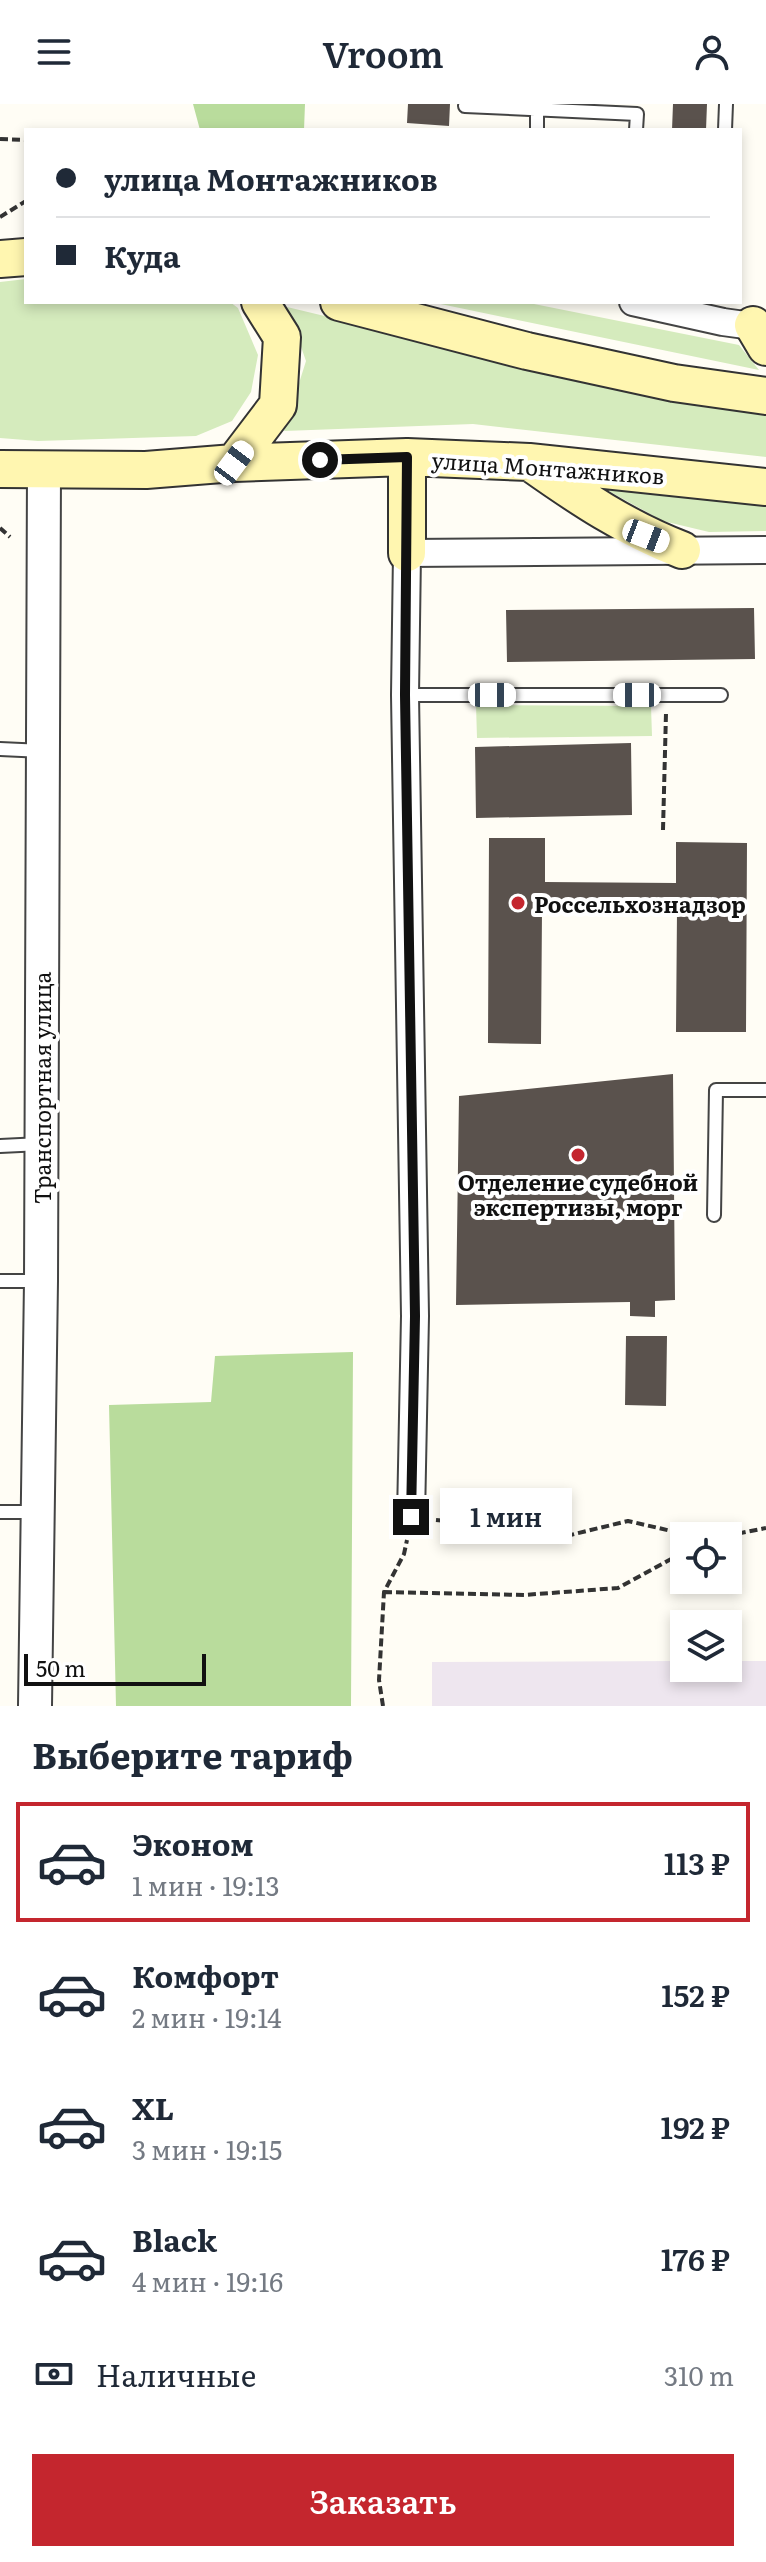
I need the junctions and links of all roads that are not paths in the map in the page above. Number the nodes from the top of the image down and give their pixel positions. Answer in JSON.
{"nodes":[{"id":1,"x":726,"y":104,"type":"edge"},
{"id":2,"x":465,"y":106,"type":"edge"},
{"id":3,"x":537,"y":108,"type":"edge"},
{"id":4,"x":636,"y":128,"type":"edge"},
{"id":5,"x":725,"y":128,"type":"edge"},
{"id":6,"x":24,"y":257,"type":"edge"},
{"id":7,"x":0,"y":259,"type":"edge"},
{"id":8,"x":261,"y":304,"type":"edge"},
{"id":9,"x":347,"y":304,"type":"edge"},
{"id":10,"x":644,"y":304,"type":"edge"},
{"id":11,"x":746,"y":327,"type":"edge"},
{"id":12,"x":766,"y":396,"type":"edge"},
{"id":13,"x":407,"y":457,"type":"junction"},
{"id":14,"x":529,"y":462,"type":"junction"},
{"id":15,"x":234,"y":463,"type":"junction"},
{"id":16,"x":0,"y":469,"type":"edge"},
{"id":17,"x":44,"y":470,"type":"junction"},
{"id":18,"x":766,"y":487,"type":"edge"},
{"id":19,"x":682,"y":550,"type":"junction"},
{"id":20,"x":766,"y":550,"type":"edge"},
{"id":21,"x":407,"y":553,"type":"junction"},
{"id":22,"x":405,"y":695,"type":"junction"},
{"id":23,"x":721,"y":695,"type":"dead end"},
{"id":24,"x":0,"y":749,"type":"edge"},
{"id":25,"x":43,"y":751,"type":"junction"},
{"id":26,"x":766,"y":1090,"type":"edge"},
{"id":27,"x":41,"y":1144,"type":"junction"},
{"id":28,"x":0,"y":1146,"type":"edge"},
{"id":29,"x":714,"y":1215,"type":"dead end"},
{"id":30,"x":0,"y":1281,"type":"edge"},
{"id":31,"x":41,"y":1281,"type":"junction"},
{"id":32,"x":0,"y":1512,"type":"edge"},
{"id":33,"x":38,"y":1512,"type":"junction"},
{"id":34,"x":411,"y":1517,"type":"road end"},
{"id":35,"x":35,"y":1706,"type":"edge"}],
"edges":[{"from":1,"to":5,"type":"lane"},
{"from":2,"to":3,"type":"lane"},
{"from":3,"to":4,"type":"lane"},
{"from":6,"to":7,"type":"main road"},
{"from":8,"to":15,"type":"main road"},
{"from":9,"to":12,"type":"main road"},
{"from":10,"to":11,"type":"street"},
{"from":13,"to":14,"type":"main road","name":"улица Монтажников"},
{"from":13,"to":15,"type":"main road","name":"улица Монтажников"},
{"from":13,"to":21,"type":"main road"},
{"from":14,"to":18,"type":"main road","name":"улица Монтажников"},
{"from":14,"to":19,"type":"main road"},
{"from":15,"to":17,"type":"main road","name":"улица Монтажников"},
{"from":16,"to":17,"type":"main road","name":"улица Монтажников"},
{"from":17,"to":25,"type":"street","name":"Транспортная улица"},
{"from":19,"to":20,"type":"street"},
{"from":19,"to":21,"type":"street"},
{"from":21,"to":22,"type":"street"},
{"from":22,"to":23,"type":"lane"},
{"from":22,"to":34,"type":"street"},
{"from":24,"to":25,"type":"lane"},
{"from":25,"to":27,"type":"street","name":"Транспортная улица"},
{"from":26,"to":29,"type":"lane"},
{"from":27,"to":28,"type":"lane"},
{"from":27,"to":31,"type":"street","name":"Транспортная улица"},
{"from":30,"to":31,"type":"lane"},
{"from":31,"to":33,"type":"street","name":"Транспортная улица"},
{"from":32,"to":33,"type":"lane"},
{"from":33,"to":35,"type":"street","name":"Транспортная улица"}]}
